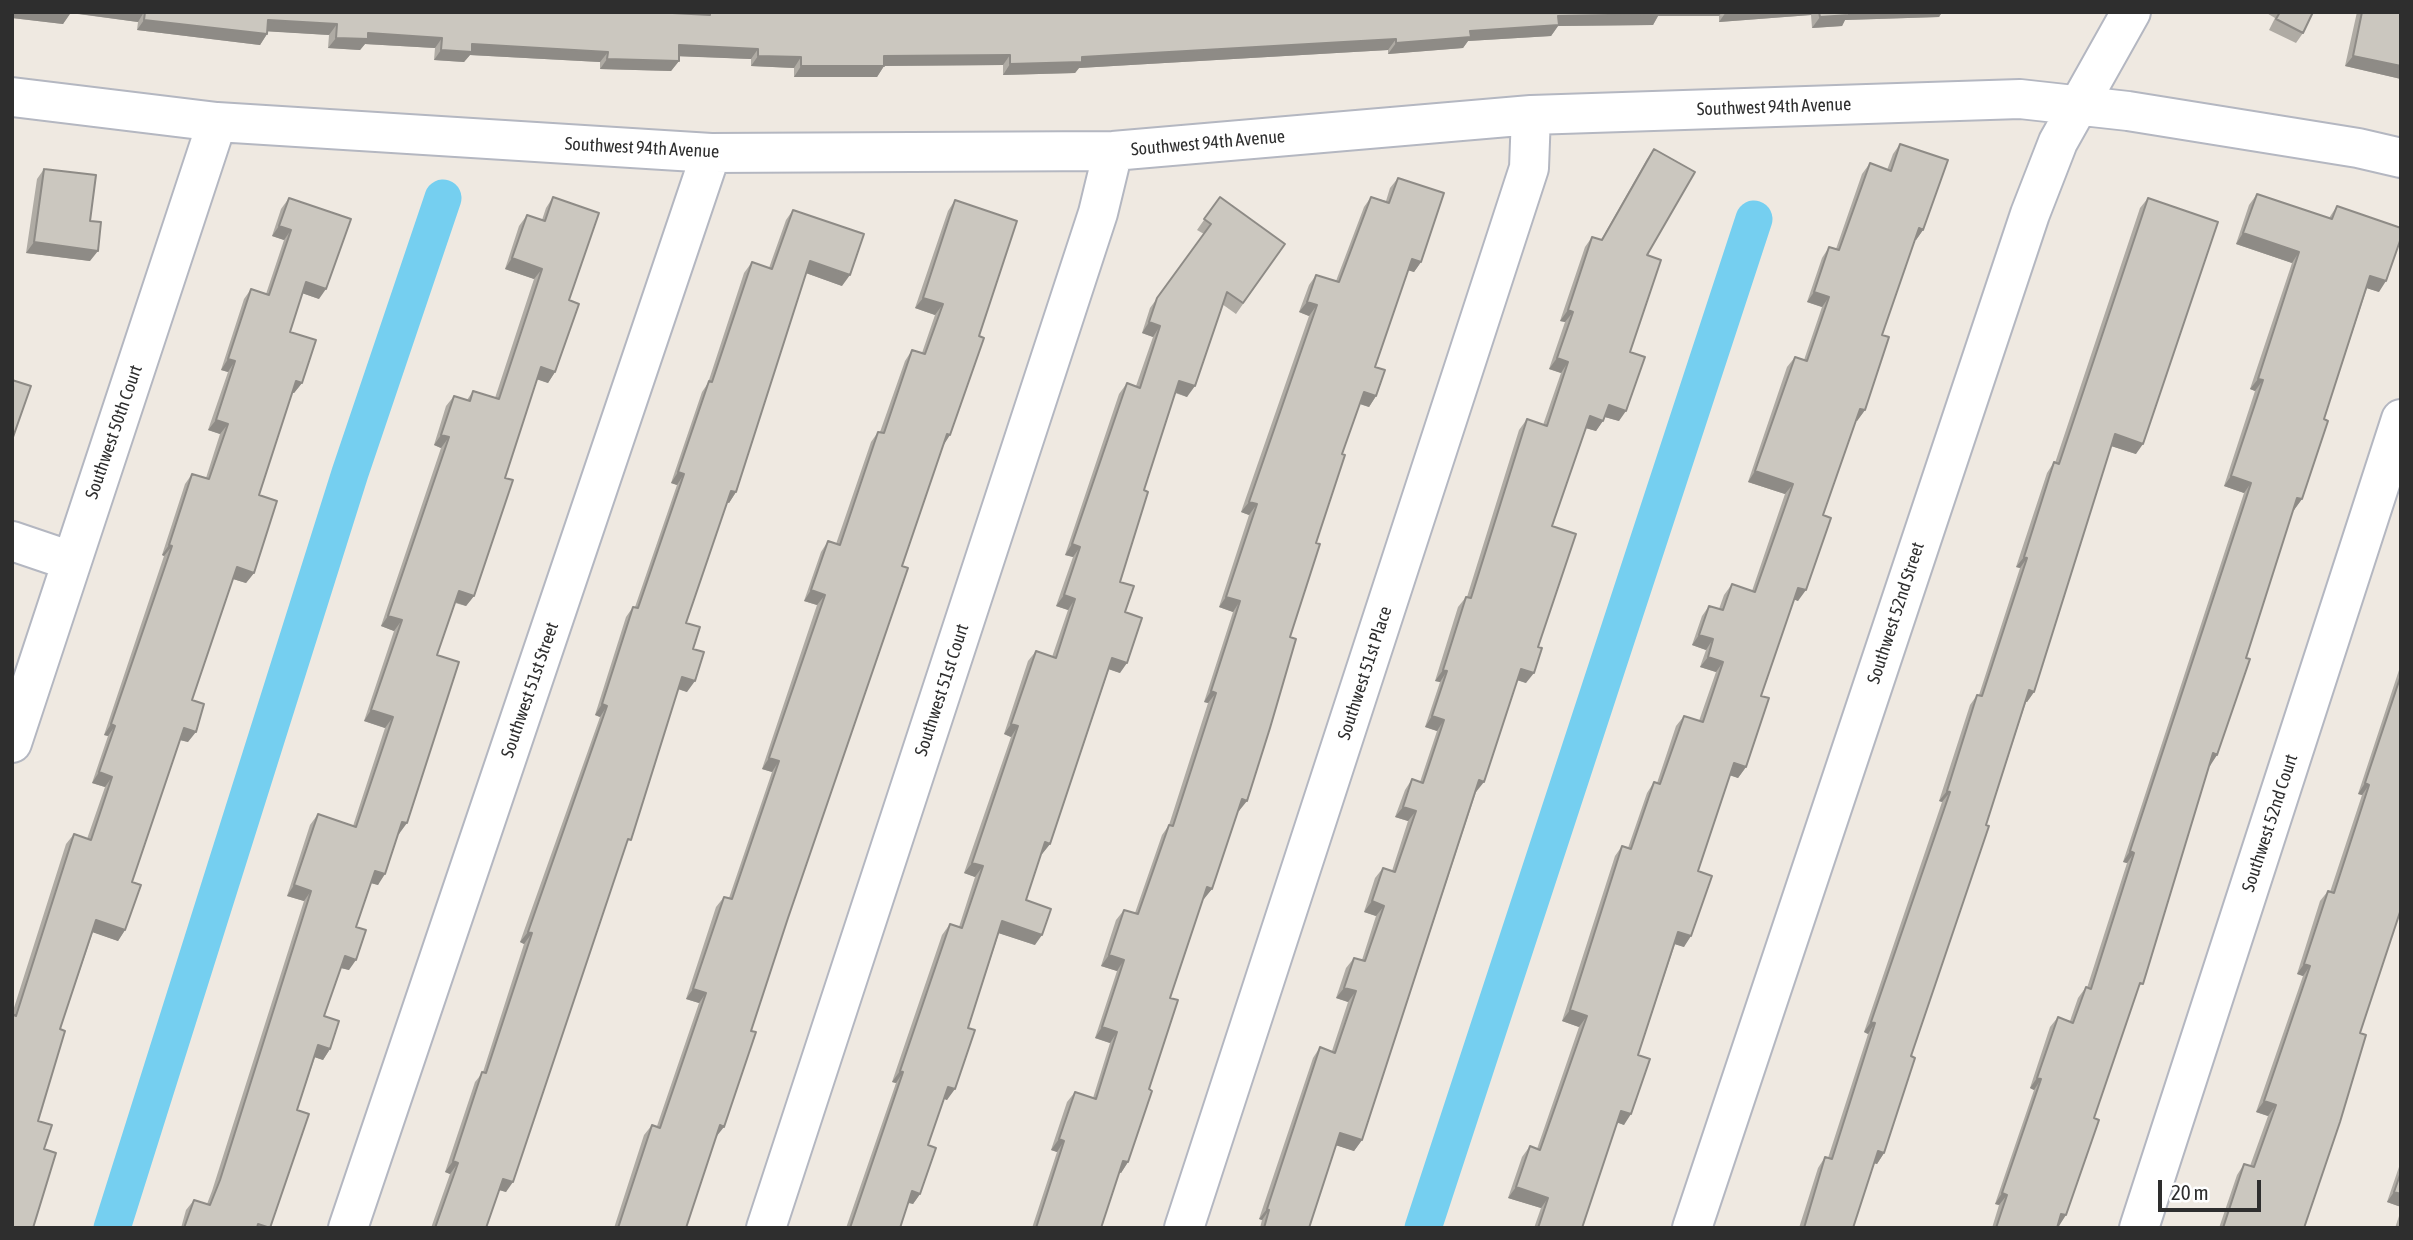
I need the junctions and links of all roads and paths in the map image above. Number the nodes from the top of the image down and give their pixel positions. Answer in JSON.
{"nodes":[{"id":1,"x":2131,"y":12,"type":"edge"},
{"id":2,"x":12,"y":97,"type":"edge"},
{"id":3,"x":2078,"y":104,"type":"junction"},
{"id":4,"x":1531,"y":115,"type":"junction"},
{"id":5,"x":217,"y":122,"type":"junction"},
{"id":6,"x":1113,"y":151,"type":"junction"},
{"id":7,"x":711,"y":153,"type":"junction"},
{"id":8,"x":2401,"y":158,"type":"edge"},
{"id":9,"x":2401,"y":419,"type":"edge"},
{"id":10,"x":12,"y":541,"type":"edge"},
{"id":11,"x":71,"y":561,"type":"junction"},
{"id":12,"x":12,"y":743,"type":"edge"},
{"id":13,"x":348,"y":1228,"type":"edge"},
{"id":14,"x":766,"y":1228,"type":"edge"},
{"id":15,"x":1184,"y":1228,"type":"edge"},
{"id":16,"x":1692,"y":1228,"type":"edge"},
{"id":17,"x":2139,"y":1228,"type":"edge"}],
"edges":[{"from":1,"to":3,"type":"street","name":"Southwest 52nd Street"},
{"from":2,"to":5,"type":"street","name":"Southwest 94th Avenue"},
{"from":3,"to":4,"type":"street","name":"Southwest 94th Avenue"},
{"from":3,"to":8,"type":"street","name":"Southwest 94th Avenue"},
{"from":3,"to":16,"type":"street","name":"Southwest 52nd Street"},
{"from":4,"to":6,"type":"street","name":"Southwest 94th Avenue"},
{"from":4,"to":15,"type":"street","name":"Southwest 51st Place"},
{"from":5,"to":7,"type":"street","name":"Southwest 94th Avenue"},
{"from":5,"to":11,"type":"street","name":"Southwest 50th Court"},
{"from":6,"to":7,"type":"street","name":"Southwest 94th Avenue"},
{"from":6,"to":14,"type":"street","name":"Southwest 51st Court"},
{"from":7,"to":13,"type":"street","name":"Southwest 51st Street"},
{"from":9,"to":17,"type":"street","name":"Southwest 52nd Court"},
{"from":10,"to":11,"type":"street"},
{"from":11,"to":12,"type":"street","name":"Southwest 50th Court"}]}
